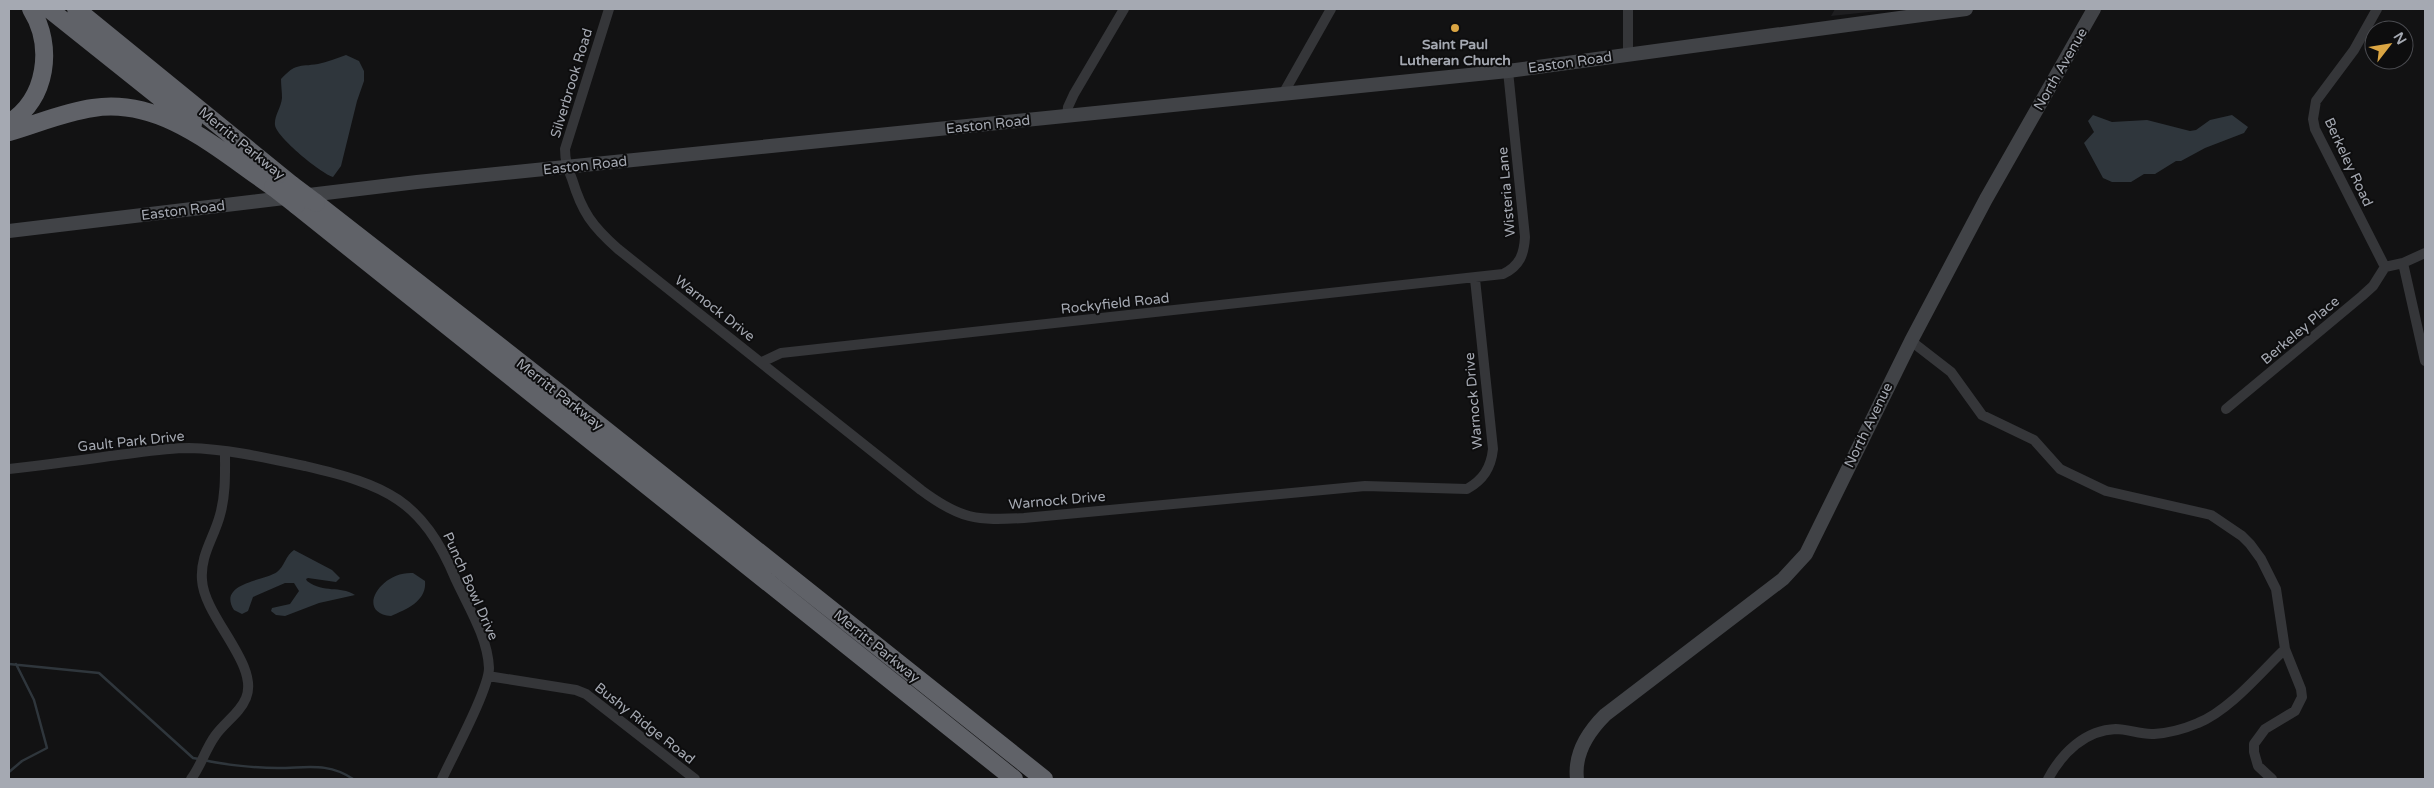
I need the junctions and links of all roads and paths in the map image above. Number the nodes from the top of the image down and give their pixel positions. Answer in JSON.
{"nodes":[{"id":1,"x":31,"y":9,"type":"edge"},
{"id":2,"x":49,"y":9,"type":"edge"},
{"id":3,"x":76,"y":9,"type":"edge"},
{"id":4,"x":609,"y":9,"type":"edge"},
{"id":5,"x":1124,"y":9,"type":"edge"},
{"id":6,"x":1330,"y":9,"type":"edge"},
{"id":7,"x":1628,"y":9,"type":"edge"},
{"id":8,"x":1966,"y":9,"type":"edge"},
{"id":9,"x":2094,"y":9,"type":"edge"},
{"id":10,"x":2377,"y":9,"type":"edge"},
{"id":11,"x":1628,"y":54,"type":"junction"},
{"id":12,"x":1508,"y":70,"type":"junction"},
{"id":13,"x":1283,"y":94,"type":"junction"},
{"id":14,"x":1067,"y":116,"type":"junction"},
{"id":15,"x":9,"y":123,"type":"edge"},
{"id":16,"x":9,"y":132,"type":"edge"},
{"id":17,"x":567,"y":166,"type":"junction"},
{"id":18,"x":273,"y":187,"type":"junction"},
{"id":19,"x":9,"y":231,"type":"edge"},
{"id":20,"x":2425,"y":253,"type":"edge"},
{"id":21,"x":2403,"y":263,"type":"junction"},
{"id":22,"x":2385,"y":267,"type":"junction"},
{"id":23,"x":1475,"y":279,"type":"junction"},
{"id":24,"x":1911,"y":340,"type":"junction"},
{"id":25,"x":2425,"y":361,"type":"edge"},
{"id":26,"x":762,"y":362,"type":"junction"},
{"id":27,"x":2226,"y":409,"type":"dead end"},
{"id":28,"x":225,"y":451,"type":"junction"},
{"id":29,"x":9,"y":469,"type":"edge"},
{"id":30,"x":2285,"y":649,"type":"junction"},
{"id":31,"x":488,"y":676,"type":"junction"},
{"id":32,"x":195,"y":777,"type":"edge"},
{"id":33,"x":442,"y":779,"type":"edge"},
{"id":34,"x":695,"y":779,"type":"edge"},
{"id":35,"x":1014,"y":779,"type":"edge"},
{"id":36,"x":1044,"y":779,"type":"edge"},
{"id":37,"x":1576,"y":779,"type":"edge"},
{"id":38,"x":2048,"y":779,"type":"edge"},
{"id":39,"x":2272,"y":779,"type":"edge"}],
"edges":[{"from":1,"to":15,"type":"highway"},
{"from":2,"to":18,"type":"highway","name":"Merritt Parkway"},
{"from":3,"to":36,"type":"highway","name":"Merritt Parkway","bridge":true},
{"from":4,"to":17,"type":"street","name":"Silverbrook Road"},
{"from":5,"to":14,"type":"street"},
{"from":6,"to":13,"type":"street"},
{"from":7,"to":11,"type":"street"},
{"from":8,"to":11,"type":"main road","name":"Easton Road"},
{"from":9,"to":24,"type":"main road","name":"North Avenue"},
{"from":10,"to":22,"type":"street","name":"Berkeley Road"},
{"from":11,"to":12,"type":"main road","name":"Easton Road"},
{"from":12,"to":13,"type":"main road","name":"Easton Road"},
{"from":12,"to":23,"type":"street","name":"Wisteria Lane"},
{"from":13,"to":14,"type":"main road","name":"Easton Road"},
{"from":14,"to":17,"type":"main road","name":"Easton Road"},
{"from":16,"to":18,"type":"highway"},
{"from":17,"to":19,"type":"main road","name":"Easton Road"},
{"from":17,"to":26,"type":"street","name":"Warnock Drive"},
{"from":18,"to":35,"type":"highway","name":"Merritt Parkway","bridge":true},
{"from":20,"to":21,"type":"street"},
{"from":21,"to":22,"type":"street"},
{"from":21,"to":25,"type":"street"},
{"from":22,"to":27,"type":"street","name":"Berkeley Place"},
{"from":23,"to":26,"type":"street","name":"Rockyfield Road"},
{"from":23,"to":26,"type":"street","name":"Warnock Drive"},
{"from":24,"to":30,"type":"street"},
{"from":24,"to":37,"type":"main road","name":"North Avenue"},
{"from":28,"to":29,"type":"street","name":"Gault Park Drive"},
{"from":28,"to":31,"type":"street","name":"Punch Bowl Drive"},
{"from":28,"to":32,"type":"street"},
{"from":30,"to":38,"type":"street"},
{"from":30,"to":39,"type":"street"},
{"from":31,"to":33,"type":"street"},
{"from":31,"to":34,"type":"street","name":"Bushy Ridge Road"}]}
